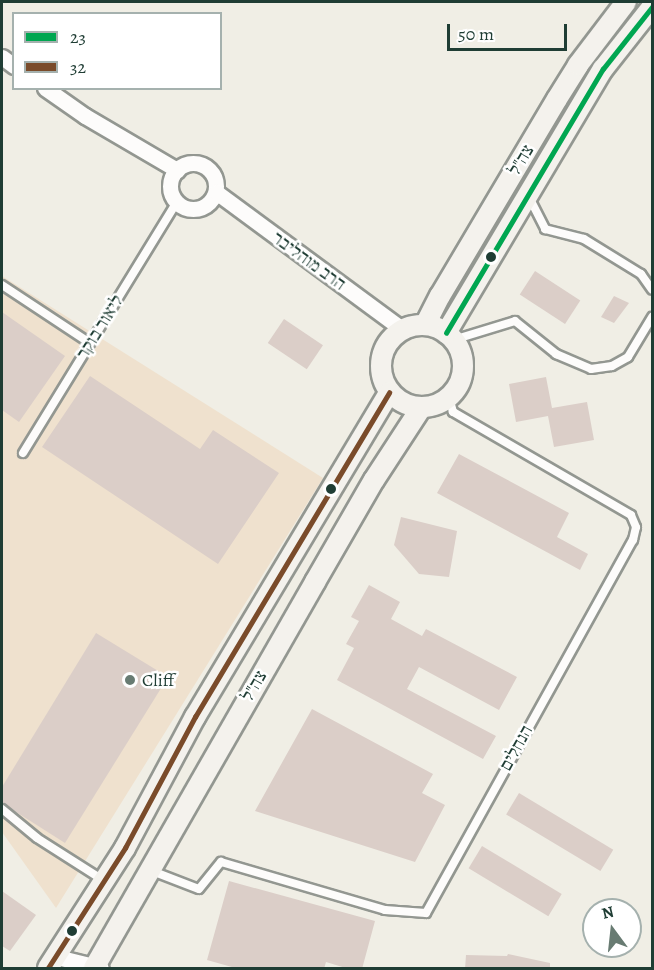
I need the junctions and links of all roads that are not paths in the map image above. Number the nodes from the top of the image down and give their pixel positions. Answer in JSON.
{"nodes":[{"id":1,"x":626,"y":2,"type":"edge"},
{"id":2,"x":652,"y":7,"type":"edge"},
{"id":3,"x":48,"y":90,"type":"edge"},
{"id":4,"x":177,"y":170,"type":"junction"},
{"id":5,"x":216,"y":192,"type":"junction"},
{"id":6,"x":528,"y":195,"type":"junction"},
{"id":7,"x":177,"y":202,"type":"junction"},
{"id":8,"x":2,"y":285,"type":"edge"},
{"id":9,"x":652,"y":290,"type":"edge"},
{"id":10,"x":652,"y":317,"type":"edge"},
{"id":11,"x":425,"y":325,"type":"junction"},
{"id":12,"x":403,"y":330,"type":"junction"},
{"id":13,"x":450,"y":337,"type":"junction"},
{"id":14,"x":90,"y":343,"type":"junction"},
{"id":15,"x":390,"y":393,"type":"junction"},
{"id":16,"x":449,"y":398,"type":"junction"},
{"id":17,"x":421,"y":408,"type":"junction"},
{"id":18,"x":23,"y":453,"type":"dead end"},
{"id":19,"x":2,"y":809,"type":"edge"},
{"id":20,"x":151,"y":870,"type":"junction"},
{"id":21,"x":104,"y":881,"type":"junction"},
{"id":22,"x":58,"y":965,"type":"edge"},
{"id":23,"x":97,"y":968,"type":"edge"}],
"edges":[{"from":1,"to":11,"type":"main road","name":"צה\"ל"},
{"from":2,"to":6,"type":"main road","name":"צה\"ל"},
{"from":3,"to":4,"type":"street"},
{"from":4,"to":5,"type":"street"},
{"from":4,"to":7,"type":"street"},
{"from":5,"to":7,"type":"street"},
{"from":5,"to":12,"type":"street","name":"הרב מוהליבר"},
{"from":6,"to":9,"type":"lane"},
{"from":6,"to":13,"type":"main road","name":"צה\"ל"},
{"from":7,"to":14,"type":"lane","name":"ליאור בוקר"},
{"from":8,"to":14,"type":"lane"},
{"from":10,"to":13,"type":"lane"},
{"from":11,"to":12,"type":"main road"},
{"from":11,"to":13,"type":"main road"},
{"from":12,"to":15,"type":"main road"},
{"from":13,"to":16,"type":"main road"},
{"from":14,"to":18,"type":"lane","name":"ליאור בוקר"},
{"from":15,"to":17,"type":"main road"},
{"from":15,"to":21,"type":"main road","name":"צה\"ל"},
{"from":16,"to":17,"type":"main road"},
{"from":16,"to":20,"type":"lane","name":"הנחלים"},
{"from":17,"to":20,"type":"main road","name":"צה\"ל"},
{"from":19,"to":21,"type":"lane"},
{"from":20,"to":23,"type":"main road","name":"צה\"ל"},
{"from":21,"to":22,"type":"main road","name":"צה\"ל"},
{"from":22,"to":23,"type":"street"}]}
